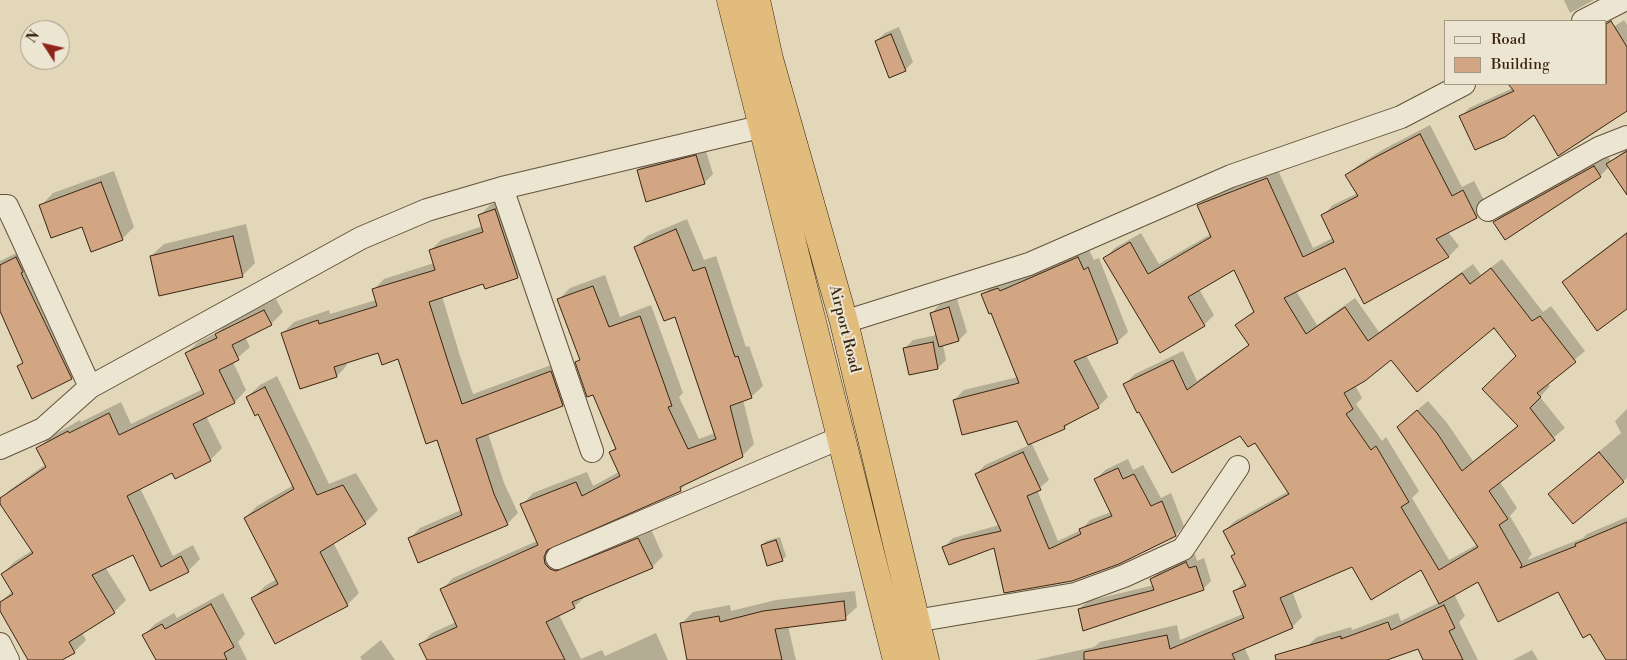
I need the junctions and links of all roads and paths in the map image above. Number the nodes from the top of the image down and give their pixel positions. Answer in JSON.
{"nodes":[{"id":1,"x":731,"y":0,"type":"edge"},
{"id":2,"x":756,"y":0,"type":"edge"},
{"id":3,"x":1624,"y":0,"type":"edge"},
{"id":4,"x":1585,"y":20,"type":"edge"},
{"id":5,"x":1462,"y":85,"type":"edge"},
{"id":6,"x":764,"y":126,"type":"junction"},
{"id":7,"x":1627,"y":137,"type":"edge"},
{"id":8,"x":502,"y":188,"type":"junction"},
{"id":9,"x":0,"y":206,"type":"edge"},
{"id":10,"x":1488,"y":210,"type":"dead end"},
{"id":11,"x":844,"y":322,"type":"junction"},
{"id":12,"x":90,"y":388,"type":"junction"},
{"id":13,"x":840,"y":438,"type":"junction"},
{"id":14,"x":0,"y":448,"type":"edge"},
{"id":15,"x":592,"y":451,"type":"dead end"},
{"id":16,"x":1238,"y":467,"type":"dead end"},
{"id":17,"x":557,"y":558,"type":"dead end"},
{"id":18,"x":914,"y":621,"type":"junction"},
{"id":19,"x":0,"y":644,"type":"edge"},
{"id":20,"x":8,"y":660,"type":"edge"},
{"id":21,"x":897,"y":660,"type":"edge"},
{"id":22,"x":925,"y":660,"type":"edge"}],
"edges":[{"from":1,"to":6,"type":"highway","name":"Airport Road"},
{"from":2,"to":11,"type":"highway","name":"Airport Road"},
{"from":3,"to":4,"type":"street"},
{"from":5,"to":11,"type":"street"},
{"from":6,"to":8,"type":"street"},
{"from":6,"to":13,"type":"highway","name":"Airport Road"},
{"from":7,"to":10,"type":"street"},
{"from":8,"to":12,"type":"street"},
{"from":8,"to":15,"type":"street"},
{"from":9,"to":12,"type":"street"},
{"from":11,"to":18,"type":"highway","name":"Airport Road"},
{"from":12,"to":14,"type":"street"},
{"from":13,"to":17,"type":"street"},
{"from":13,"to":21,"type":"highway","name":"Airport Road"},
{"from":16,"to":18,"type":"street"},
{"from":18,"to":22,"type":"highway","name":"Airport Road"},
{"from":19,"to":20,"type":"street"}]}
